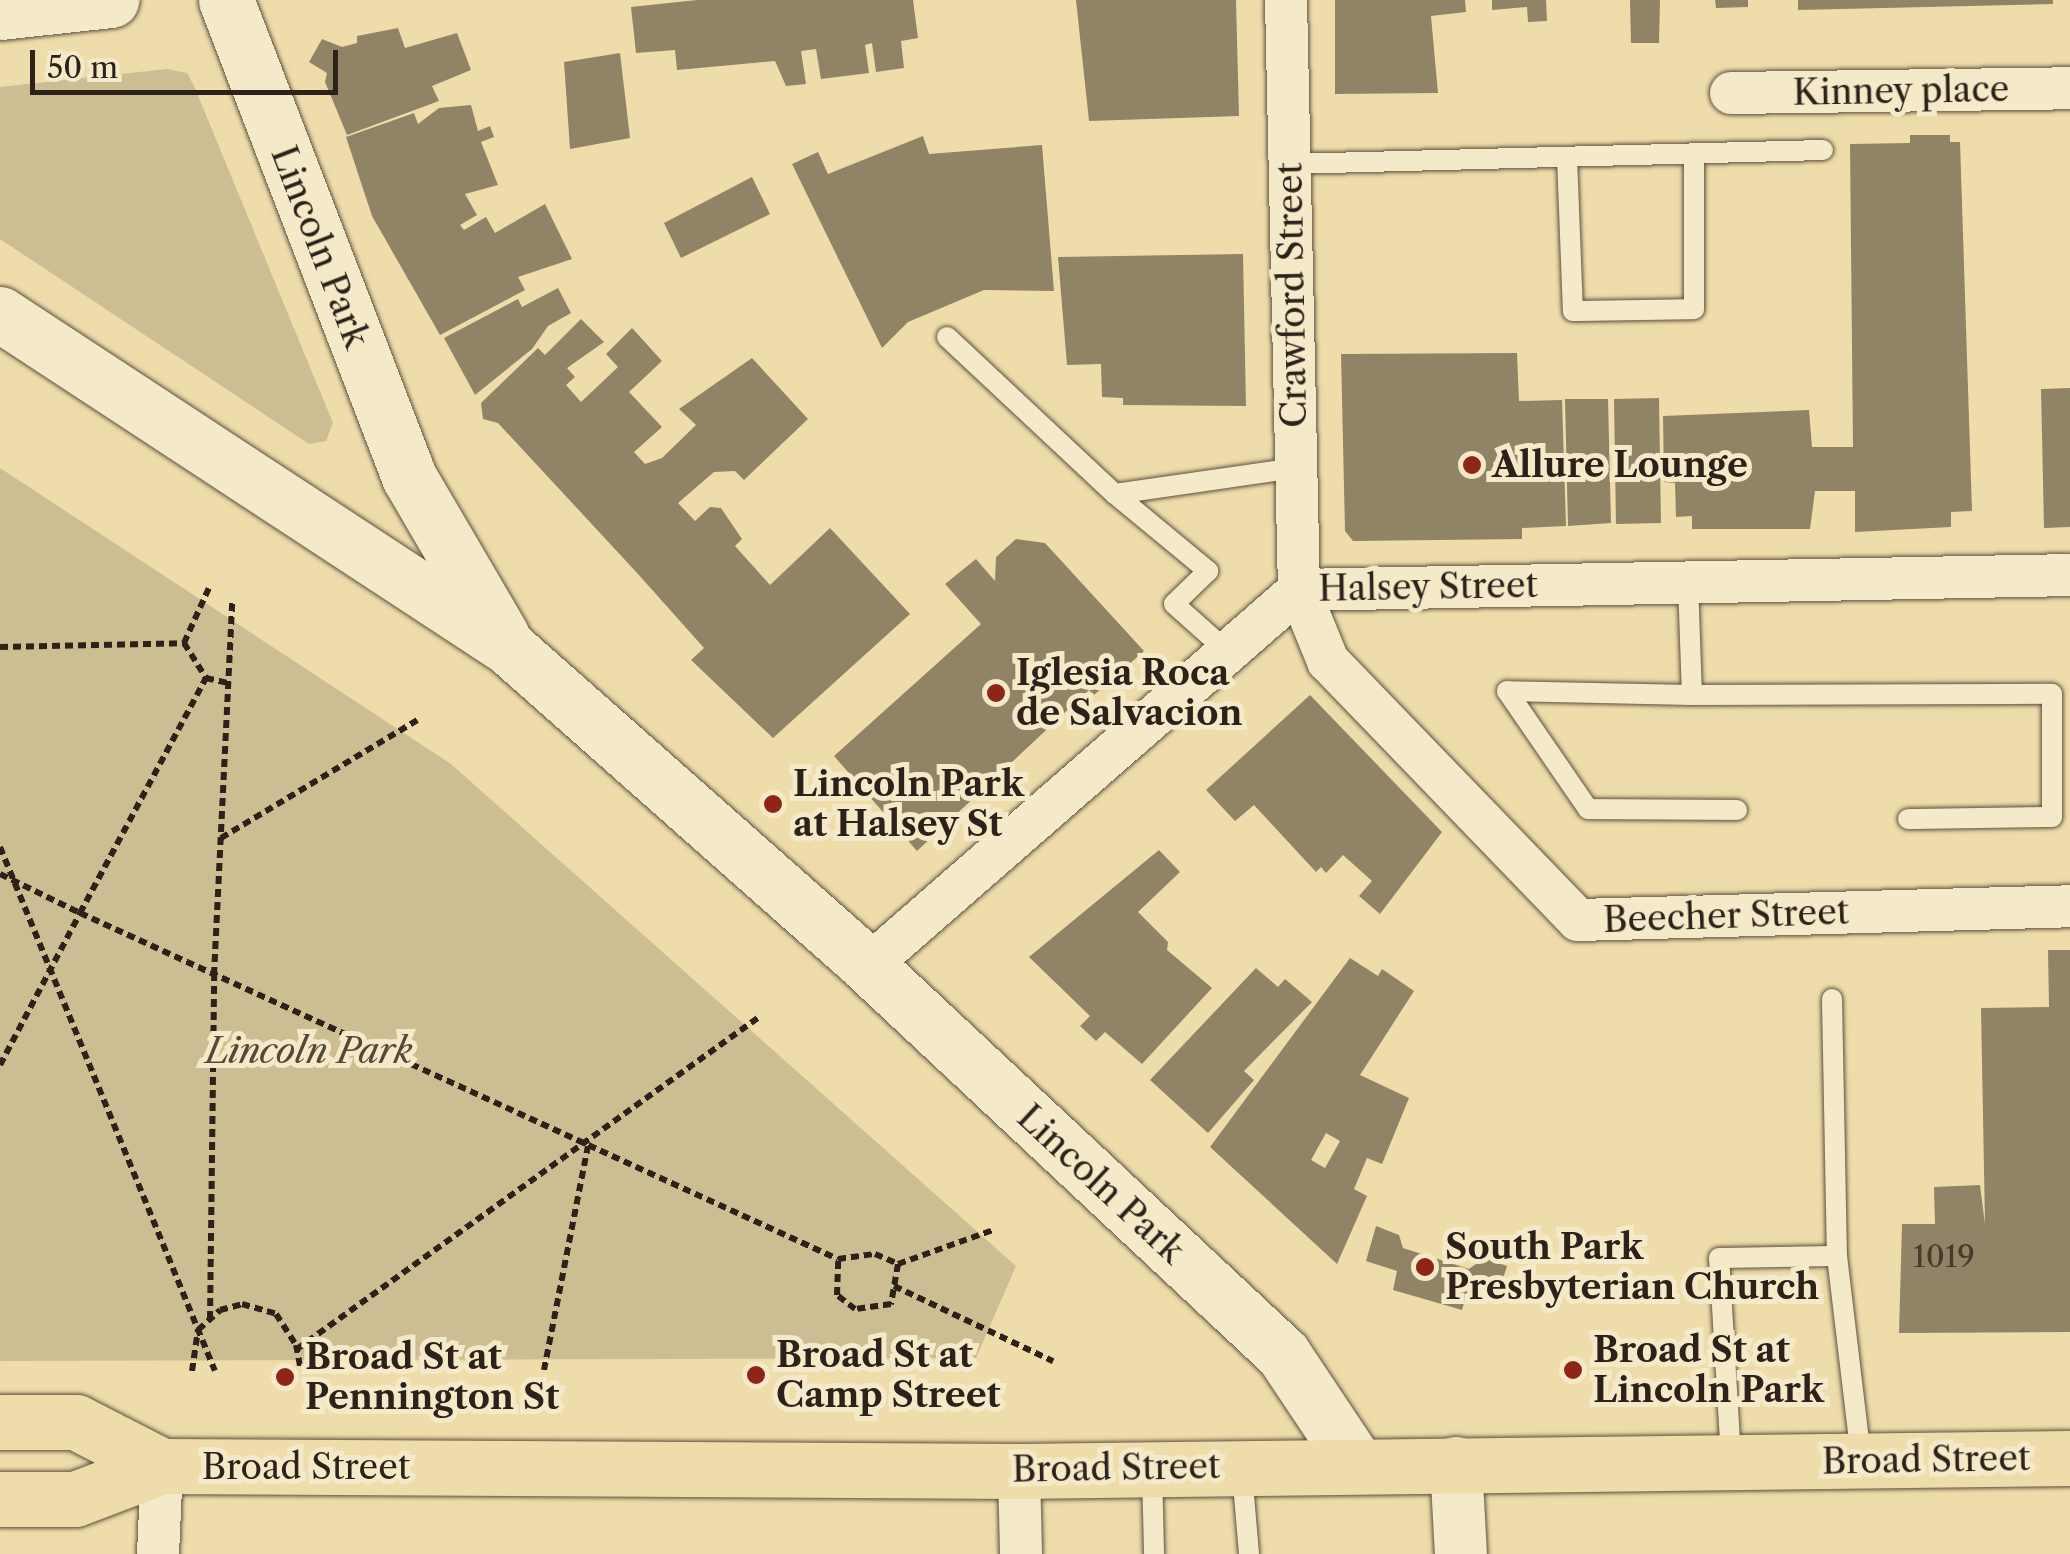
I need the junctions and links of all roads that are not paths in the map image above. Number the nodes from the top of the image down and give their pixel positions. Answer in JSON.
{"nodes":[{"id":1,"x":111,"y":0,"type":"edge"},
{"id":2,"x":226,"y":0,"type":"edge"},
{"id":3,"x":1286,"y":0,"type":"edge"},
{"id":4,"x":0,"y":12,"type":"edge"},
{"id":5,"x":2070,"y":88,"type":"edge"},
{"id":6,"x":1731,"y":93,"type":"dead end"},
{"id":7,"x":1824,"y":150,"type":"dead end"},
{"id":8,"x":1694,"y":153,"type":"junction"},
{"id":9,"x":1567,"y":157,"type":"junction"},
{"id":10,"x":1289,"y":164,"type":"junction"},
{"id":11,"x":0,"y":314,"type":"edge"},
{"id":12,"x":947,"y":337,"type":"dead end"},
{"id":13,"x":23,"y":346,"type":"edge"},
{"id":14,"x":1296,"y":468,"type":"junction"},
{"id":15,"x":1115,"y":494,"type":"junction"},
{"id":16,"x":2070,"y":575,"type":"edge"},
{"id":17,"x":1688,"y":582,"type":"junction"},
{"id":18,"x":1300,"y":590,"type":"junction"},
{"id":19,"x":508,"y":647,"type":"junction"},
{"id":20,"x":1228,"y":653,"type":"junction"},
{"id":21,"x":1692,"y":695,"type":"junction"},
{"id":22,"x":1738,"y":810,"type":"dead end"},
{"id":23,"x":1908,"y":818,"type":"dead end"},
{"id":24,"x":2070,"y":906,"type":"edge"},
{"id":25,"x":868,"y":966,"type":"junction"},
{"id":26,"x":1832,"y":999,"type":"dead end"},
{"id":27,"x":1837,"y":1256,"type":"junction"},
{"id":28,"x":0,"y":1422,"type":"edge"},
{"id":29,"x":2070,"y":1458,"type":"edge"},
{"id":30,"x":1861,"y":1460,"type":"junction"},
{"id":31,"x":1354,"y":1462,"type":"junction"},
{"id":32,"x":1731,"y":1462,"type":"junction"},
{"id":33,"x":1456,"y":1463,"type":"junction"},
{"id":34,"x":1241,"y":1465,"type":"junction"},
{"id":35,"x":162,"y":1466,"type":"junction"},
{"id":36,"x":1152,"y":1468,"type":"junction"},
{"id":37,"x":1019,"y":1471,"type":"junction"},
{"id":38,"x":0,"y":1498,"type":"edge"},
{"id":39,"x":158,"y":1554,"type":"edge"},
{"id":40,"x":1021,"y":1554,"type":"edge"},
{"id":41,"x":1154,"y":1554,"type":"edge"},
{"id":42,"x":1249,"y":1554,"type":"edge"},
{"id":43,"x":1462,"y":1554,"type":"edge"}],
"edges":[{"from":1,"to":4,"type":"main road"},
{"from":2,"to":19,"type":"main road","name":"Lincoln Park"},
{"from":3,"to":10,"type":"street","name":"Crawford Street"},
{"from":5,"to":6,"type":"street","name":"Kinney place"},
{"from":7,"to":8,"type":"lane"},
{"from":8,"to":9,"type":"lane"},
{"from":8,"to":9,"type":"lane"},
{"from":9,"to":10,"type":"lane"},
{"from":10,"to":14,"type":"street","name":"Crawford Street"},
{"from":11,"to":13,"type":"main road","name":"Lincoln Park"},
{"from":12,"to":15,"type":"lane"},
{"from":13,"to":19,"type":"main road","name":"Lincoln Park"},
{"from":14,"to":15,"type":"lane"},
{"from":14,"to":18,"type":"street","name":"Crawford Street"},
{"from":15,"to":20,"type":"lane"},
{"from":16,"to":17,"type":"street","name":"Halsey Street"},
{"from":17,"to":18,"type":"street","name":"Halsey Street"},
{"from":17,"to":21,"type":"lane"},
{"from":18,"to":20,"type":"street","name":"Halsey Street"},
{"from":18,"to":24,"type":"street","name":"Beecher Street"},
{"from":19,"to":25,"type":"main road","name":"Lincoln Park"},
{"from":20,"to":25,"type":"street","name":"Halsey Street"},
{"from":21,"to":22,"type":"lane"},
{"from":21,"to":23,"type":"lane"},
{"from":25,"to":31,"type":"main road","name":"Lincoln Park"},
{"from":26,"to":27,"type":"lane"},
{"from":27,"to":30,"type":"lane"},
{"from":27,"to":32,"type":"lane"},
{"from":28,"to":35,"type":"main road","name":"Broad Street"},
{"from":29,"to":30,"type":"main road","name":"Broad Street"},
{"from":30,"to":32,"type":"main road","name":"Broad Street"},
{"from":31,"to":33,"type":"main road","name":"Broad Street"},
{"from":31,"to":34,"type":"main road","name":"Broad Street"},
{"from":32,"to":33,"type":"main road","name":"Broad Street"},
{"from":33,"to":43,"type":"street"},
{"from":34,"to":36,"type":"main road","name":"Broad Street"},
{"from":34,"to":42,"type":"lane"},
{"from":35,"to":37,"type":"main road","name":"Broad Street"},
{"from":35,"to":38,"type":"main road","name":"Broad Street"},
{"from":35,"to":39,"type":"street"},
{"from":36,"to":37,"type":"main road","name":"Broad Street"},
{"from":36,"to":41,"type":"lane"},
{"from":37,"to":40,"type":"street"}]}
